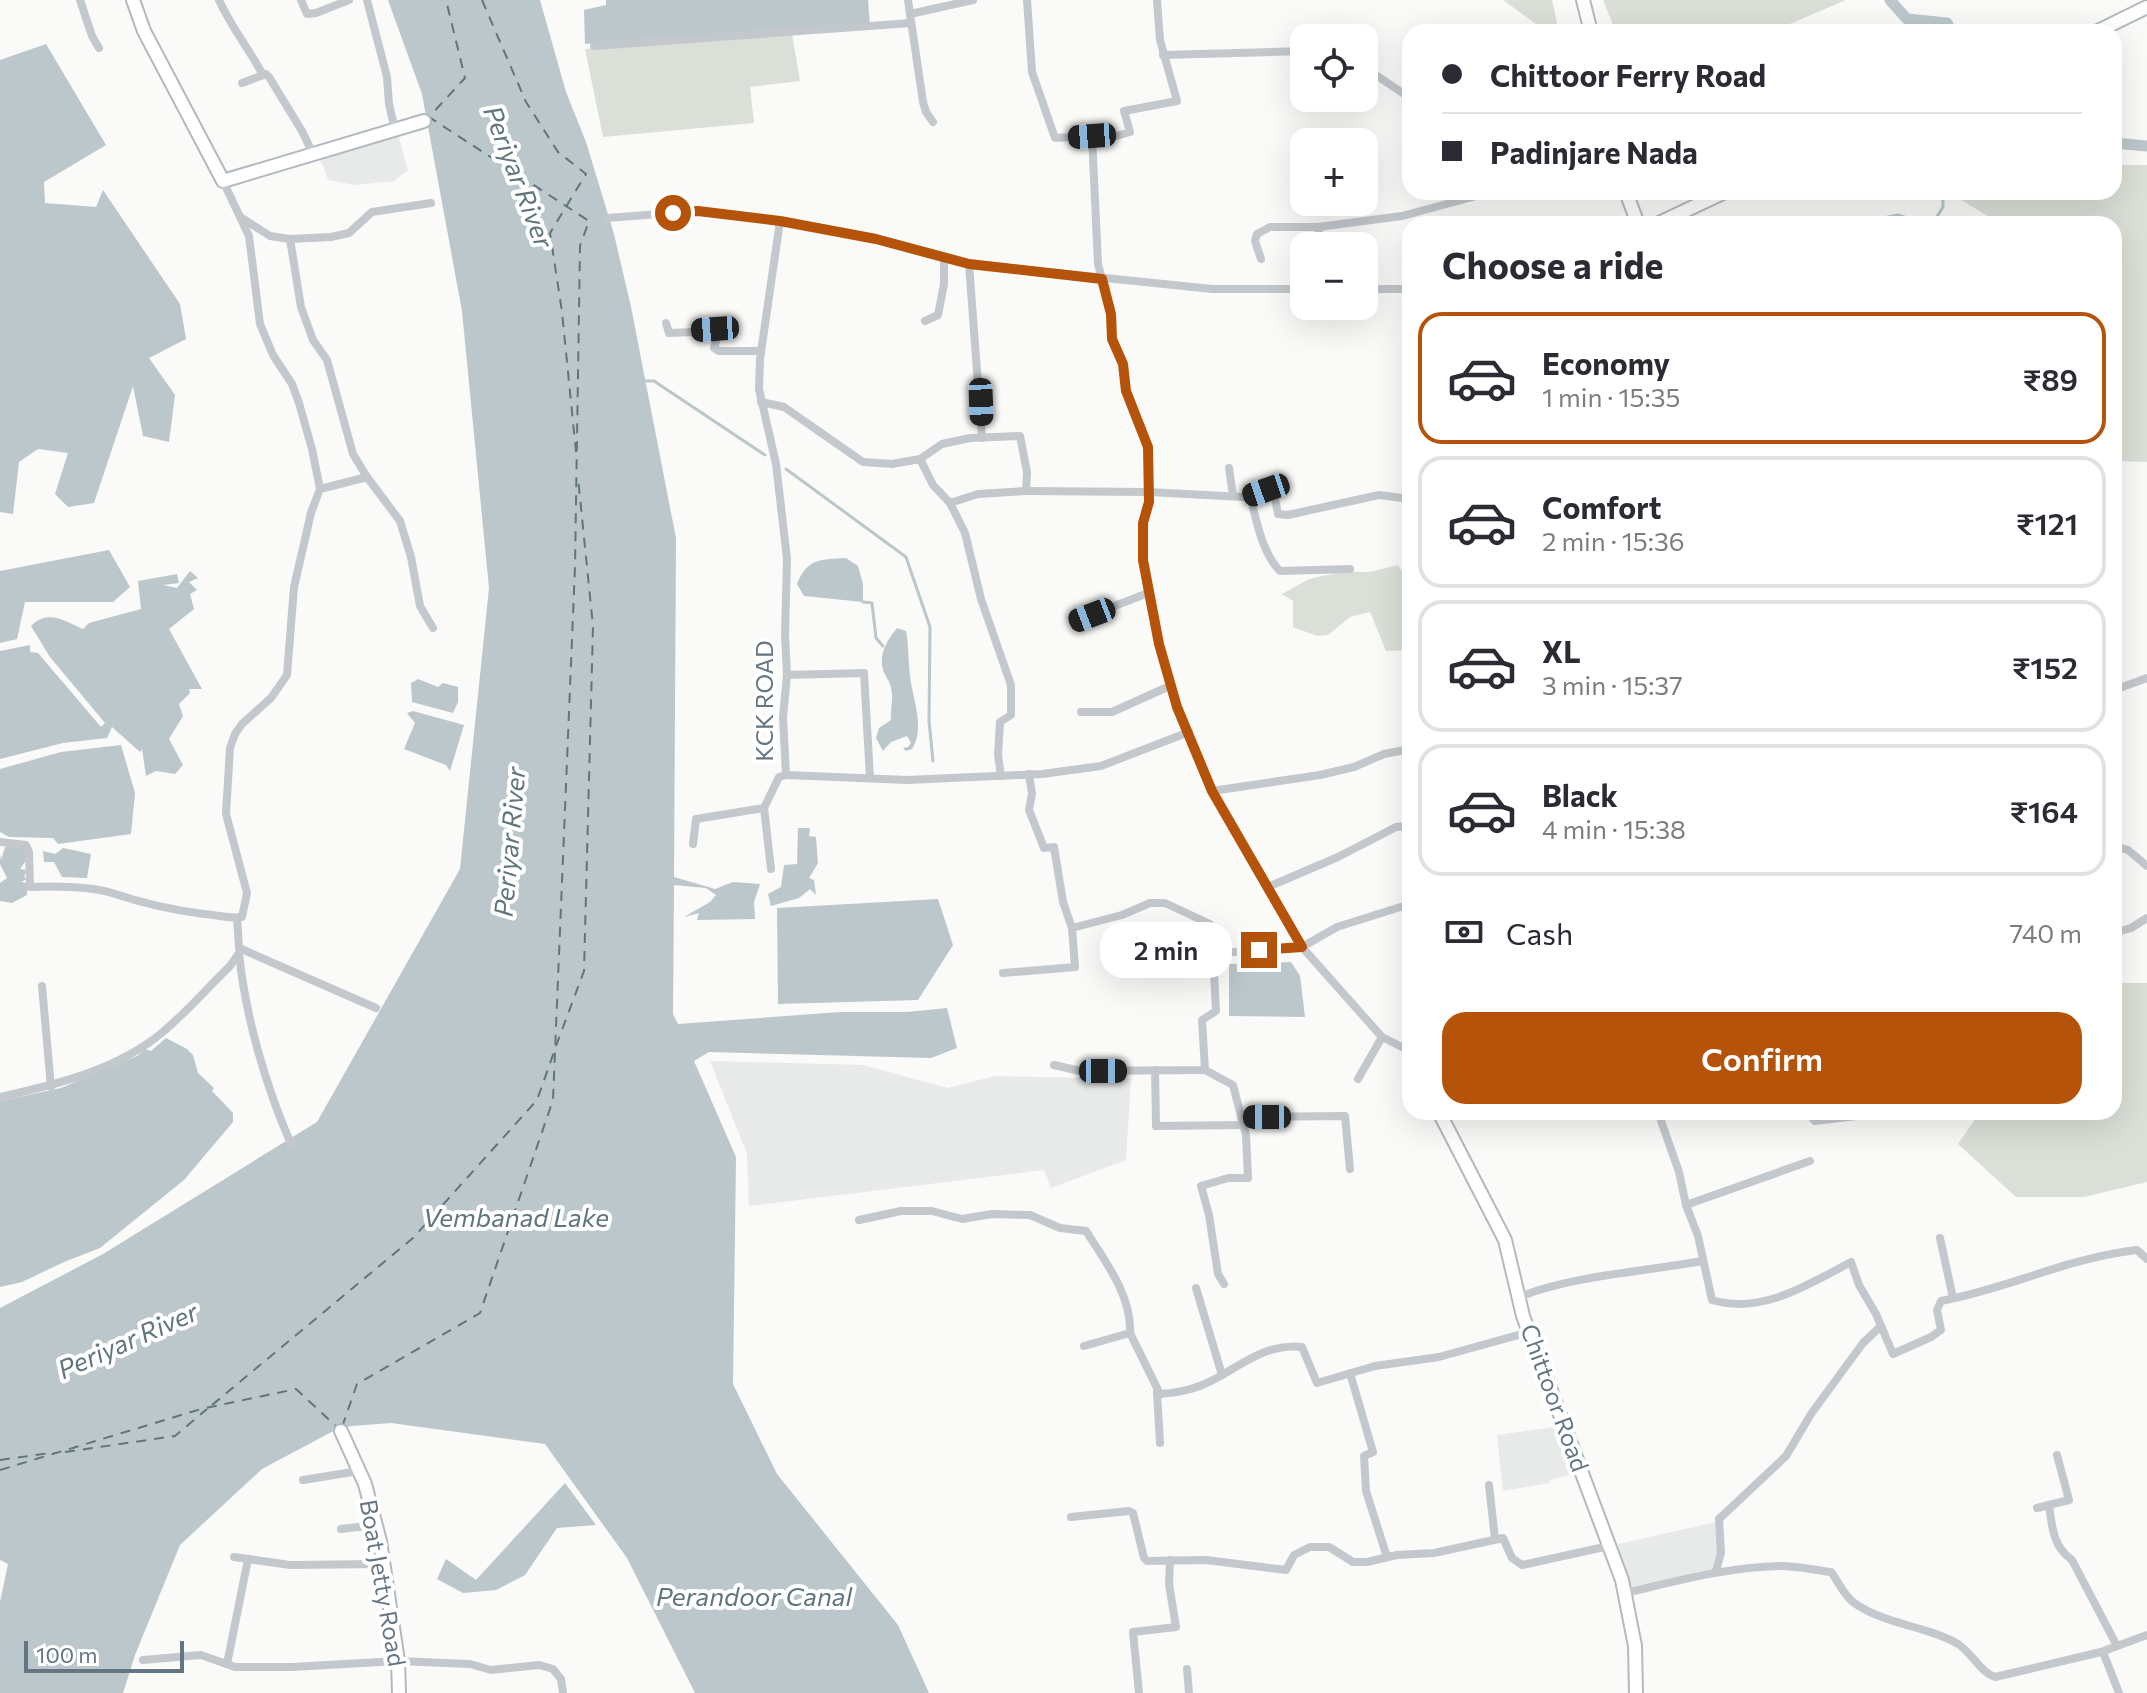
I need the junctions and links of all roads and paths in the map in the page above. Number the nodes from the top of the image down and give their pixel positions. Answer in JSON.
{"nodes":[{"id":1,"x":80,"y":0,"type":"edge"},
{"id":2,"x":133,"y":0,"type":"edge"},
{"id":3,"x":219,"y":0,"type":"edge"},
{"id":4,"x":301,"y":0,"type":"edge"},
{"id":5,"x":349,"y":0,"type":"edge"},
{"id":6,"x":367,"y":0,"type":"edge"},
{"id":7,"x":908,"y":0,"type":"edge"},
{"id":8,"x":973,"y":0,"type":"edge"},
{"id":9,"x":1027,"y":0,"type":"edge"},
{"id":10,"x":1157,"y":0,"type":"edge"},
{"id":11,"x":1583,"y":0,"type":"edge"},
{"id":12,"x":2147,"y":7,"type":"edge"},
{"id":13,"x":910,"y":19,"type":"junction"},
{"id":14,"x":1589,"y":24,"type":"edge"},
{"id":15,"x":2112,"y":24,"type":"edge"},
{"id":16,"x":594,"y":46,"type":"dead end"},
{"id":17,"x":99,"y":48,"type":"dead end"},
{"id":18,"x":1290,"y":51,"type":"edge"},
{"id":19,"x":1163,"y":55,"type":"junction"},
{"id":20,"x":263,"y":75,"type":"junction"},
{"id":21,"x":1378,"y":76,"type":"edge"},
{"id":22,"x":242,"y":83,"type":"dead end"},
{"id":23,"x":1402,"y":93,"type":"edge"},
{"id":24,"x":424,"y":121,"type":"dead end"},
{"id":25,"x":933,"y":122,"type":"dead end"},
{"id":26,"x":395,"y":130,"type":"junction"},
{"id":27,"x":1092,"y":136,"type":"junction"},
{"id":28,"x":313,"y":154,"type":"junction"},
{"id":29,"x":223,"y":181,"type":"junction"},
{"id":30,"x":1461,"y":200,"type":"edge"},
{"id":31,"x":1708,"y":200,"type":"edge"},
{"id":32,"x":431,"y":203,"type":"dead end"},
{"id":33,"x":1402,"y":216,"type":"edge"},
{"id":34,"x":1402,"y":216,"type":"edge"},
{"id":35,"x":1674,"y":216,"type":"edge"},
{"id":36,"x":241,"y":218,"type":"junction"},
{"id":37,"x":607,"y":218,"type":"dead end"},
{"id":38,"x":780,"y":221,"type":"junction"},
{"id":39,"x":1318,"y":227,"type":"junction"},
{"id":40,"x":1319,"y":232,"type":"edge"},
{"id":41,"x":290,"y":239,"type":"junction"},
{"id":42,"x":944,"y":258,"type":"junction"},
{"id":43,"x":1261,"y":259,"type":"dead end"},
{"id":44,"x":969,"y":264,"type":"junction"},
{"id":45,"x":1102,"y":279,"type":"junction"},
{"id":46,"x":1290,"y":289,"type":"edge"},
{"id":47,"x":1378,"y":289,"type":"edge"},
{"id":48,"x":1402,"y":289,"type":"edge"},
{"id":49,"x":925,"y":321,"type":"dead end"},
{"id":50,"x":666,"y":323,"type":"dead end"},
{"id":51,"x":761,"y":351,"type":"junction"},
{"id":52,"x":761,"y":402,"type":"junction"},
{"id":53,"x":982,"y":438,"type":"junction"},
{"id":54,"x":920,"y":459,"type":"junction"},
{"id":55,"x":1229,"y":468,"type":"dead end"},
{"id":56,"x":367,"y":477,"type":"junction"},
{"id":57,"x":320,"y":489,"type":"junction"},
{"id":58,"x":1026,"y":491,"type":"junction"},
{"id":59,"x":1149,"y":492,"type":"junction"},
{"id":60,"x":1250,"y":495,"type":"junction"},
{"id":61,"x":1233,"y":496,"type":"junction"},
{"id":62,"x":1402,"y":498,"type":"edge"},
{"id":63,"x":950,"y":503,"type":"junction"},
{"id":64,"x":1350,"y":569,"type":"dead end"},
{"id":65,"x":1148,"y":593,"type":"junction"},
{"id":66,"x":1073,"y":622,"type":"dead end"},
{"id":67,"x":433,"y":628,"type":"dead end"},
{"id":68,"x":787,"y":675,"type":"junction"},
{"id":69,"x":2147,"y":678,"type":"edge"},
{"id":70,"x":1172,"y":685,"type":"junction"},
{"id":71,"x":2122,"y":687,"type":"edge"},
{"id":72,"x":1081,"y":712,"type":"dead end"},
{"id":73,"x":1189,"y":732,"type":"junction"},
{"id":74,"x":1402,"y":751,"type":"edge"},
{"id":75,"x":1029,"y":774,"type":"junction"},
{"id":76,"x":786,"y":775,"type":"junction"},
{"id":77,"x":1001,"y":776,"type":"junction"},
{"id":78,"x":870,"y":778,"type":"junction"},
{"id":79,"x":1212,"y":791,"type":"junction"},
{"id":80,"x":764,"y":808,"type":"junction"},
{"id":81,"x":1402,"y":827,"type":"edge"},
{"id":82,"x":0,"y":842,"type":"edge"},
{"id":83,"x":693,"y":844,"type":"dead end"},
{"id":84,"x":2122,"y":848,"type":"edge"},
{"id":85,"x":2147,"y":866,"type":"edge"},
{"id":86,"x":771,"y":869,"type":"dead end"},
{"id":87,"x":1268,"y":887,"type":"junction"},
{"id":88,"x":1402,"y":907,"type":"edge"},
{"id":89,"x":237,"y":918,"type":"junction"},
{"id":90,"x":2147,"y":918,"type":"edge"},
{"id":91,"x":1072,"y":928,"type":"junction"},
{"id":92,"x":2122,"y":931,"type":"edge"},
{"id":93,"x":1302,"y":947,"type":"junction"},
{"id":94,"x":239,"y":951,"type":"junction"},
{"id":95,"x":1221,"y":953,"type":"junction"},
{"id":96,"x":1003,"y":973,"type":"dead end"},
{"id":97,"x":42,"y":986,"type":"dead end"},
{"id":98,"x":376,"y":1008,"type":"dead end"},
{"id":99,"x":1382,"y":1037,"type":"junction"},
{"id":100,"x":1402,"y":1047,"type":"edge"},
{"id":101,"x":1054,"y":1065,"type":"dead end"},
{"id":102,"x":1155,"y":1070,"type":"junction"},
{"id":103,"x":1205,"y":1070,"type":"junction"},
{"id":104,"x":1358,"y":1079,"type":"dead end"},
{"id":105,"x":51,"y":1087,"type":"junction"},
{"id":106,"x":0,"y":1097,"type":"edge"},
{"id":107,"x":1443,"y":1120,"type":"edge"},
{"id":108,"x":1661,"y":1120,"type":"edge"},
{"id":109,"x":1242,"y":1121,"type":"junction"},
{"id":110,"x":291,"y":1144,"type":"dead end"},
{"id":111,"x":1810,"y":1161,"type":"dead end"},
{"id":112,"x":1350,"y":1169,"type":"dead end"},
{"id":113,"x":1686,"y":1205,"type":"junction"},
{"id":114,"x":859,"y":1220,"type":"dead end"},
{"id":115,"x":1940,"y":1238,"type":"dead end"},
{"id":116,"x":2147,"y":1259,"type":"edge"},
{"id":117,"x":1702,"y":1261,"type":"junction"},
{"id":118,"x":1224,"y":1284,"type":"dead end"},
{"id":119,"x":1196,"y":1288,"type":"dead end"},
{"id":120,"x":1519,"y":1297,"type":"junction"},
{"id":121,"x":1953,"y":1298,"type":"junction"},
{"id":122,"x":1881,"y":1326,"type":"junction"},
{"id":123,"x":1529,"y":1332,"type":"junction"},
{"id":124,"x":1130,"y":1333,"type":"junction"},
{"id":125,"x":1084,"y":1346,"type":"dead end"},
{"id":126,"x":1350,"y":1373,"type":"junction"},
{"id":127,"x":1222,"y":1375,"type":"junction"},
{"id":128,"x":1157,"y":1392,"type":"junction"},
{"id":129,"x":341,"y":1431,"type":"dead end"},
{"id":130,"x":1160,"y":1443,"type":"dead end"},
{"id":131,"x":2057,"y":1455,"type":"dead end"},
{"id":132,"x":359,"y":1471,"type":"junction"},
{"id":133,"x":303,"y":1480,"type":"dead end"},
{"id":134,"x":1489,"y":1485,"type":"dead end"},
{"id":135,"x":1071,"y":1517,"type":"dead end"},
{"id":136,"x":375,"y":1525,"type":"junction"},
{"id":137,"x":341,"y":1529,"type":"dead end"},
{"id":138,"x":1495,"y":1539,"type":"junction"},
{"id":139,"x":1609,"y":1546,"type":"junction"},
{"id":140,"x":234,"y":1557,"type":"dead end"},
{"id":141,"x":1387,"y":1557,"type":"junction"},
{"id":142,"x":248,"y":1559,"type":"junction"},
{"id":143,"x":1170,"y":1560,"type":"junction"},
{"id":144,"x":382,"y":1564,"type":"junction"},
{"id":145,"x":1716,"y":1571,"type":"junction"},
{"id":146,"x":1625,"y":1593,"type":"junction"},
{"id":147,"x":2147,"y":1635,"type":"edge"},
{"id":148,"x":2117,"y":1646,"type":"junction"},
{"id":149,"x":2103,"y":1652,"type":"junction"},
{"id":150,"x":143,"y":1660,"type":"dead end"},
{"id":151,"x":398,"y":1661,"type":"junction"},
{"id":152,"x":227,"y":1664,"type":"junction"},
{"id":153,"x":1187,"y":1669,"type":"dead end"},
{"id":154,"x":399,"y":1693,"type":"edge"},
{"id":155,"x":563,"y":1693,"type":"edge"},
{"id":156,"x":1139,"y":1693,"type":"edge"},
{"id":157,"x":1189,"y":1693,"type":"edge"},
{"id":158,"x":1636,"y":1693,"type":"edge"},
{"id":159,"x":2119,"y":1693,"type":"edge"}],
"edges":[{"from":1,"to":17,"type":"street"},
{"from":2,"to":29,"type":"main road"},
{"from":3,"to":20,"type":"street"},
{"from":4,"to":5,"type":"street"},
{"from":6,"to":26,"type":"street"},
{"from":7,"to":13,"type":"street"},
{"from":8,"to":13,"type":"street"},
{"from":9,"to":27,"type":"street"},
{"from":10,"to":19,"type":"street"},
{"from":11,"to":14,"type":"main road"},
{"from":12,"to":15,"type":"main road"},
{"from":13,"to":16,"type":"street"},
{"from":13,"to":25,"type":"street"},
{"from":18,"to":19,"type":"street"},
{"from":19,"to":27,"type":"street"},
{"from":20,"to":22,"type":"street"},
{"from":20,"to":28,"type":"street"},
{"from":21,"to":23,"type":"street"},
{"from":24,"to":26,"type":"main road"},
{"from":26,"to":28,"type":"main road"},
{"from":27,"to":45,"type":"street"},
{"from":28,"to":29,"type":"main road"},
{"from":29,"to":36,"type":"street"},
{"from":30,"to":33,"type":"street"},
{"from":31,"to":35,"type":"main road"},
{"from":32,"to":41,"type":"street"},
{"from":34,"to":39,"type":"street"},
{"from":36,"to":41,"type":"street"},
{"from":36,"to":57,"type":"street"},
{"from":37,"to":38,"type":"street"},
{"from":38,"to":42,"type":"street"},
{"from":38,"to":51,"type":"street","name":"KCK ROAD"},
{"from":39,"to":40,"type":"street"},
{"from":39,"to":43,"type":"street"},
{"from":41,"to":56,"type":"street"},
{"from":42,"to":44,"type":"street"},
{"from":42,"to":49,"type":"street"},
{"from":44,"to":45,"type":"street"},
{"from":44,"to":53,"type":"street"},
{"from":45,"to":46,"type":"street"},
{"from":45,"to":59,"type":"street"},
{"from":47,"to":48,"type":"street"},
{"from":50,"to":51,"type":"street"},
{"from":51,"to":52,"type":"street","name":"KCK ROAD"},
{"from":52,"to":54,"type":"street"},
{"from":52,"to":68,"type":"street","name":"KCK ROAD"},
{"from":53,"to":54,"type":"street"},
{"from":53,"to":58,"type":"street"},
{"from":54,"to":63,"type":"street"},
{"from":55,"to":61,"type":"street"},
{"from":56,"to":57,"type":"street"},
{"from":56,"to":67,"type":"street"},
{"from":57,"to":89,"type":"street"},
{"from":58,"to":59,"type":"street"},
{"from":58,"to":63,"type":"street"},
{"from":59,"to":61,"type":"street"},
{"from":59,"to":65,"type":"street"},
{"from":60,"to":61,"type":"street"},
{"from":60,"to":62,"type":"street"},
{"from":60,"to":64,"type":"street"},
{"from":63,"to":77,"type":"street"},
{"from":65,"to":66,"type":"street"},
{"from":65,"to":70,"type":"street"},
{"from":68,"to":76,"type":"street","name":"KCK ROAD"},
{"from":68,"to":78,"type":"street"},
{"from":69,"to":71,"type":"street"},
{"from":70,"to":72,"type":"street"},
{"from":70,"to":73,"type":"street"},
{"from":73,"to":75,"type":"street","name":"KCK ROAD"},
{"from":73,"to":79,"type":"street"},
{"from":74,"to":79,"type":"street"},
{"from":75,"to":77,"type":"street","name":"KCK ROAD"},
{"from":75,"to":91,"type":"street"},
{"from":76,"to":78,"type":"street","name":"KCK ROAD"},
{"from":76,"to":80,"type":"street"},
{"from":77,"to":78,"type":"street","name":"KCK ROAD"},
{"from":79,"to":87,"type":"street"},
{"from":80,"to":83,"type":"street"},
{"from":80,"to":86,"type":"street"},
{"from":81,"to":87,"type":"street"},
{"from":82,"to":89,"type":"street"},
{"from":84,"to":85,"type":"street"},
{"from":87,"to":93,"type":"street"},
{"from":88,"to":93,"type":"street"},
{"from":89,"to":94,"type":"street"},
{"from":90,"to":92,"type":"street"},
{"from":91,"to":95,"type":"street"},
{"from":91,"to":96,"type":"street"},
{"from":93,"to":95,"type":"street"},
{"from":93,"to":99,"type":"street"},
{"from":94,"to":98,"type":"street"},
{"from":94,"to":105,"type":"street"},
{"from":94,"to":110,"type":"street"},
{"from":95,"to":103,"type":"street"},
{"from":97,"to":105,"type":"street"},
{"from":99,"to":100,"type":"street"},
{"from":99,"to":104,"type":"street"},
{"from":101,"to":102,"type":"street"},
{"from":102,"to":103,"type":"street"},
{"from":102,"to":109,"type":"street"},
{"from":103,"to":109,"type":"street"},
{"from":105,"to":106,"type":"street"},
{"from":107,"to":120,"type":"main road","name":"Chittoor Road"},
{"from":108,"to":113,"type":"street"},
{"from":109,"to":112,"type":"street"},
{"from":109,"to":118,"type":"street"},
{"from":111,"to":113,"type":"street"},
{"from":113,"to":117,"type":"street"},
{"from":114,"to":124,"type":"street"},
{"from":115,"to":121,"type":"street"},
{"from":116,"to":121,"type":"street"},
{"from":117,"to":120,"type":"street"},
{"from":117,"to":122,"type":"street"},
{"from":119,"to":127,"type":"street"},
{"from":120,"to":123,"type":"main road","name":"Chittoor Road"},
{"from":121,"to":122,"type":"street"},
{"from":122,"to":145,"type":"street"},
{"from":123,"to":126,"type":"street"},
{"from":123,"to":139,"type":"main road","name":"Chittoor Road"},
{"from":124,"to":125,"type":"street"},
{"from":124,"to":128,"type":"street"},
{"from":126,"to":127,"type":"street"},
{"from":126,"to":141,"type":"street"},
{"from":127,"to":128,"type":"street"},
{"from":128,"to":130,"type":"street"},
{"from":129,"to":132,"type":"main road","name":"Boat Jetty Road"},
{"from":131,"to":148,"type":"street"},
{"from":132,"to":133,"type":"street"},
{"from":132,"to":136,"type":"main road","name":"Boat Jetty Road"},
{"from":134,"to":138,"type":"street"},
{"from":135,"to":143,"type":"street"},
{"from":136,"to":137,"type":"street"},
{"from":136,"to":144,"type":"main road","name":"Boat Jetty Road"},
{"from":138,"to":139,"type":"street"},
{"from":138,"to":141,"type":"street"},
{"from":139,"to":146,"type":"main road","name":"Chittoor Road"},
{"from":140,"to":142,"type":"street"},
{"from":141,"to":143,"type":"street"},
{"from":142,"to":144,"type":"street"},
{"from":142,"to":152,"type":"street"},
{"from":143,"to":156,"type":"street"},
{"from":144,"to":151,"type":"main road","name":"Boat Jetty Road"},
{"from":145,"to":146,"type":"street"},
{"from":145,"to":149,"type":"street"},
{"from":146,"to":158,"type":"main road","name":"Chittoor Road"},
{"from":147,"to":148,"type":"street"},
{"from":148,"to":149,"type":"street"},
{"from":149,"to":159,"type":"street"},
{"from":150,"to":152,"type":"street"},
{"from":151,"to":152,"type":"street"},
{"from":151,"to":154,"type":"main road","name":"Boat Jetty Road"},
{"from":151,"to":155,"type":"street"},
{"from":153,"to":157,"type":"street"}]}
